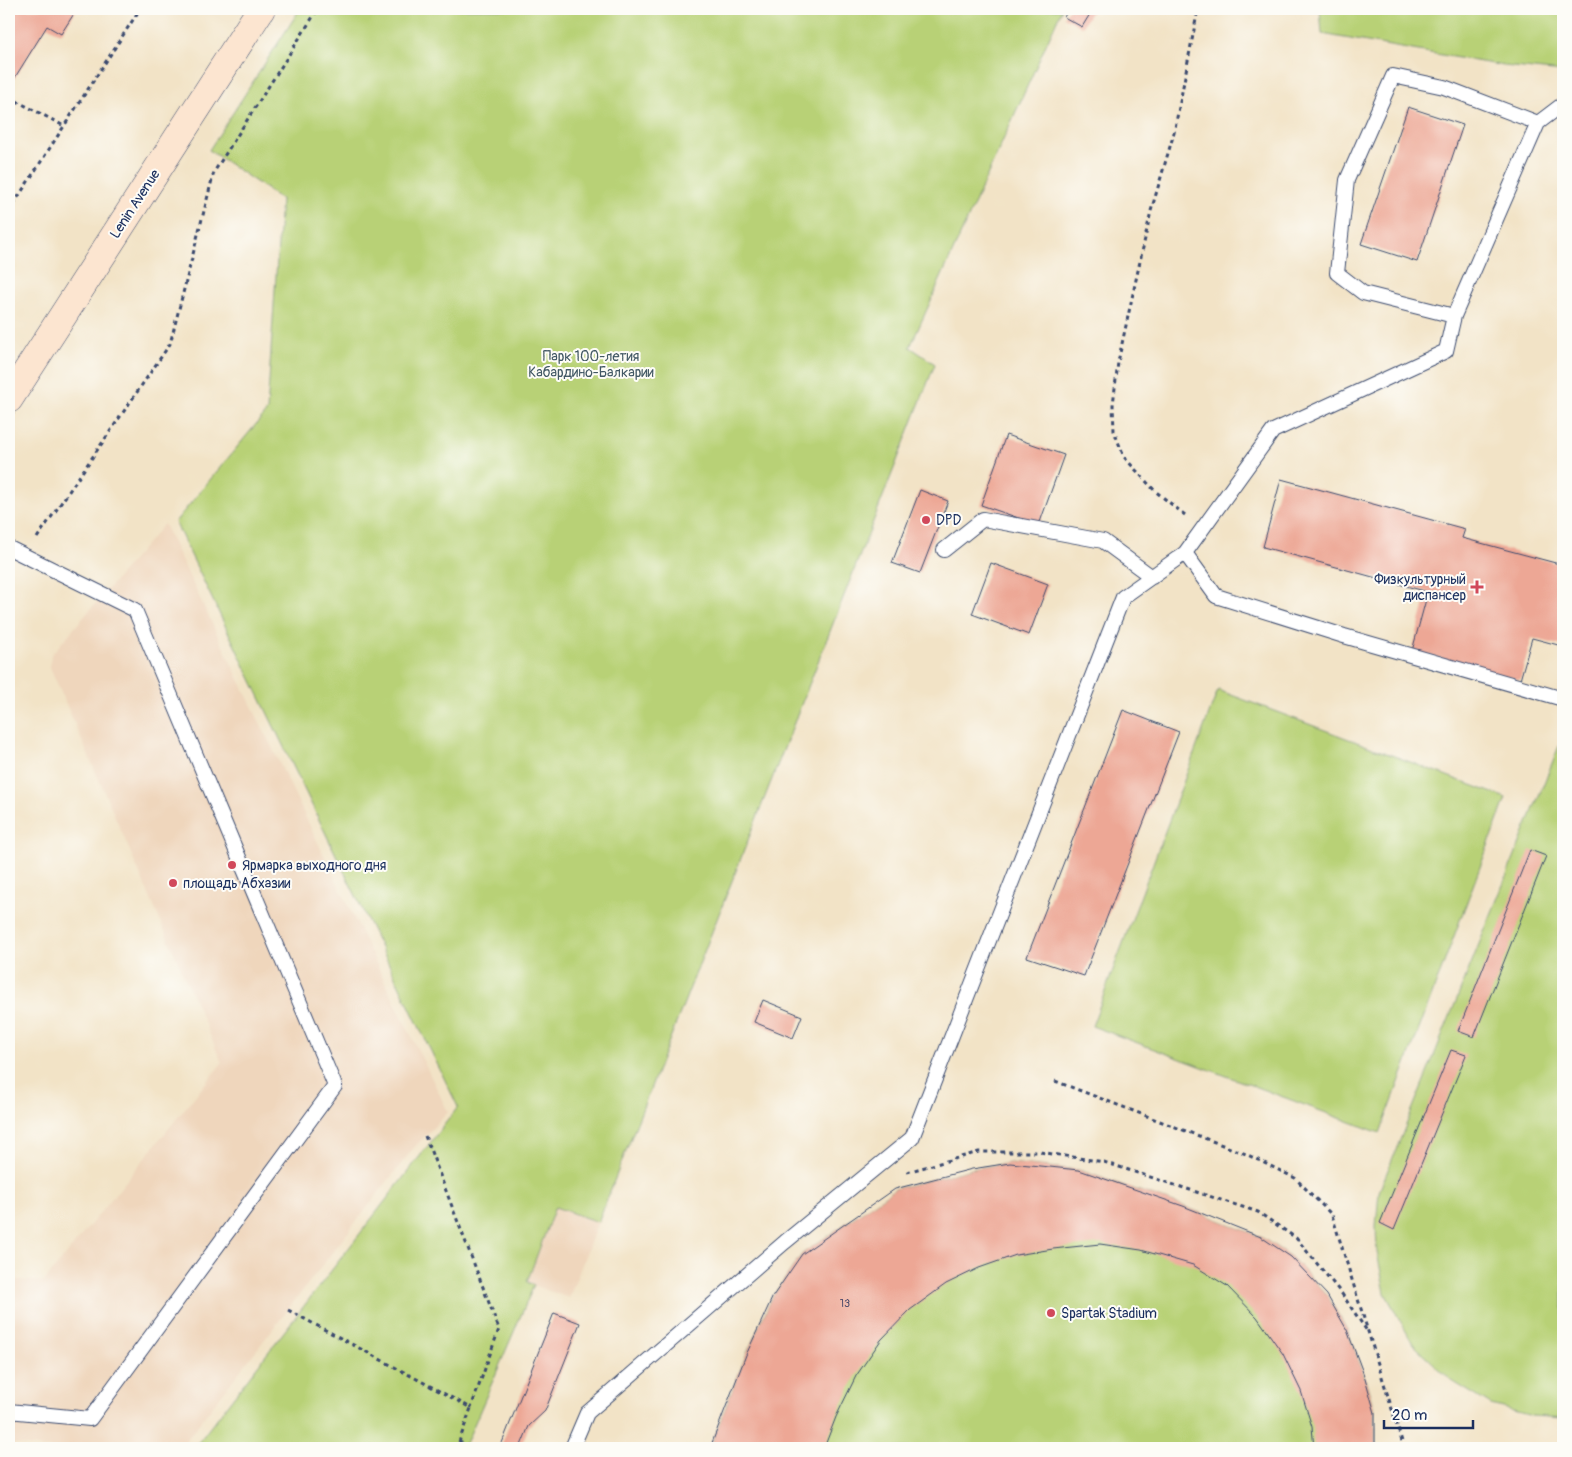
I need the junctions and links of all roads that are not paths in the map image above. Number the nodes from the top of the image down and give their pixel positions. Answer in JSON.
{"nodes":[{"id":1,"x":261,"y":9,"type":"edge"},
{"id":2,"x":1563,"y":104,"type":"edge"},
{"id":3,"x":1538,"y":123,"type":"junction"},
{"id":4,"x":1454,"y":316,"type":"junction"},
{"id":5,"x":9,"y":397,"type":"edge"},
{"id":6,"x":9,"y":548,"type":"edge"},
{"id":7,"x":944,"y":550,"type":"dead end"},
{"id":8,"x":1185,"y":553,"type":"junction"},
{"id":9,"x":1152,"y":577,"type":"junction"},
{"id":10,"x":1563,"y":699,"type":"edge"},
{"id":11,"x":9,"y":1411,"type":"edge"},
{"id":12,"x":572,"y":1448,"type":"edge"}],
"edges":[{"from":1,"to":5,"type":"main road","name":"Lenin Avenue"},
{"from":2,"to":3,"type":"lane"},
{"from":3,"to":4,"type":"lane"},
{"from":3,"to":4,"type":"lane"},
{"from":4,"to":8,"type":"lane"},
{"from":6,"to":11,"type":"lane"},
{"from":7,"to":9,"type":"lane"},
{"from":8,"to":9,"type":"lane"},
{"from":8,"to":10,"type":"lane"},
{"from":9,"to":12,"type":"lane"}]}
